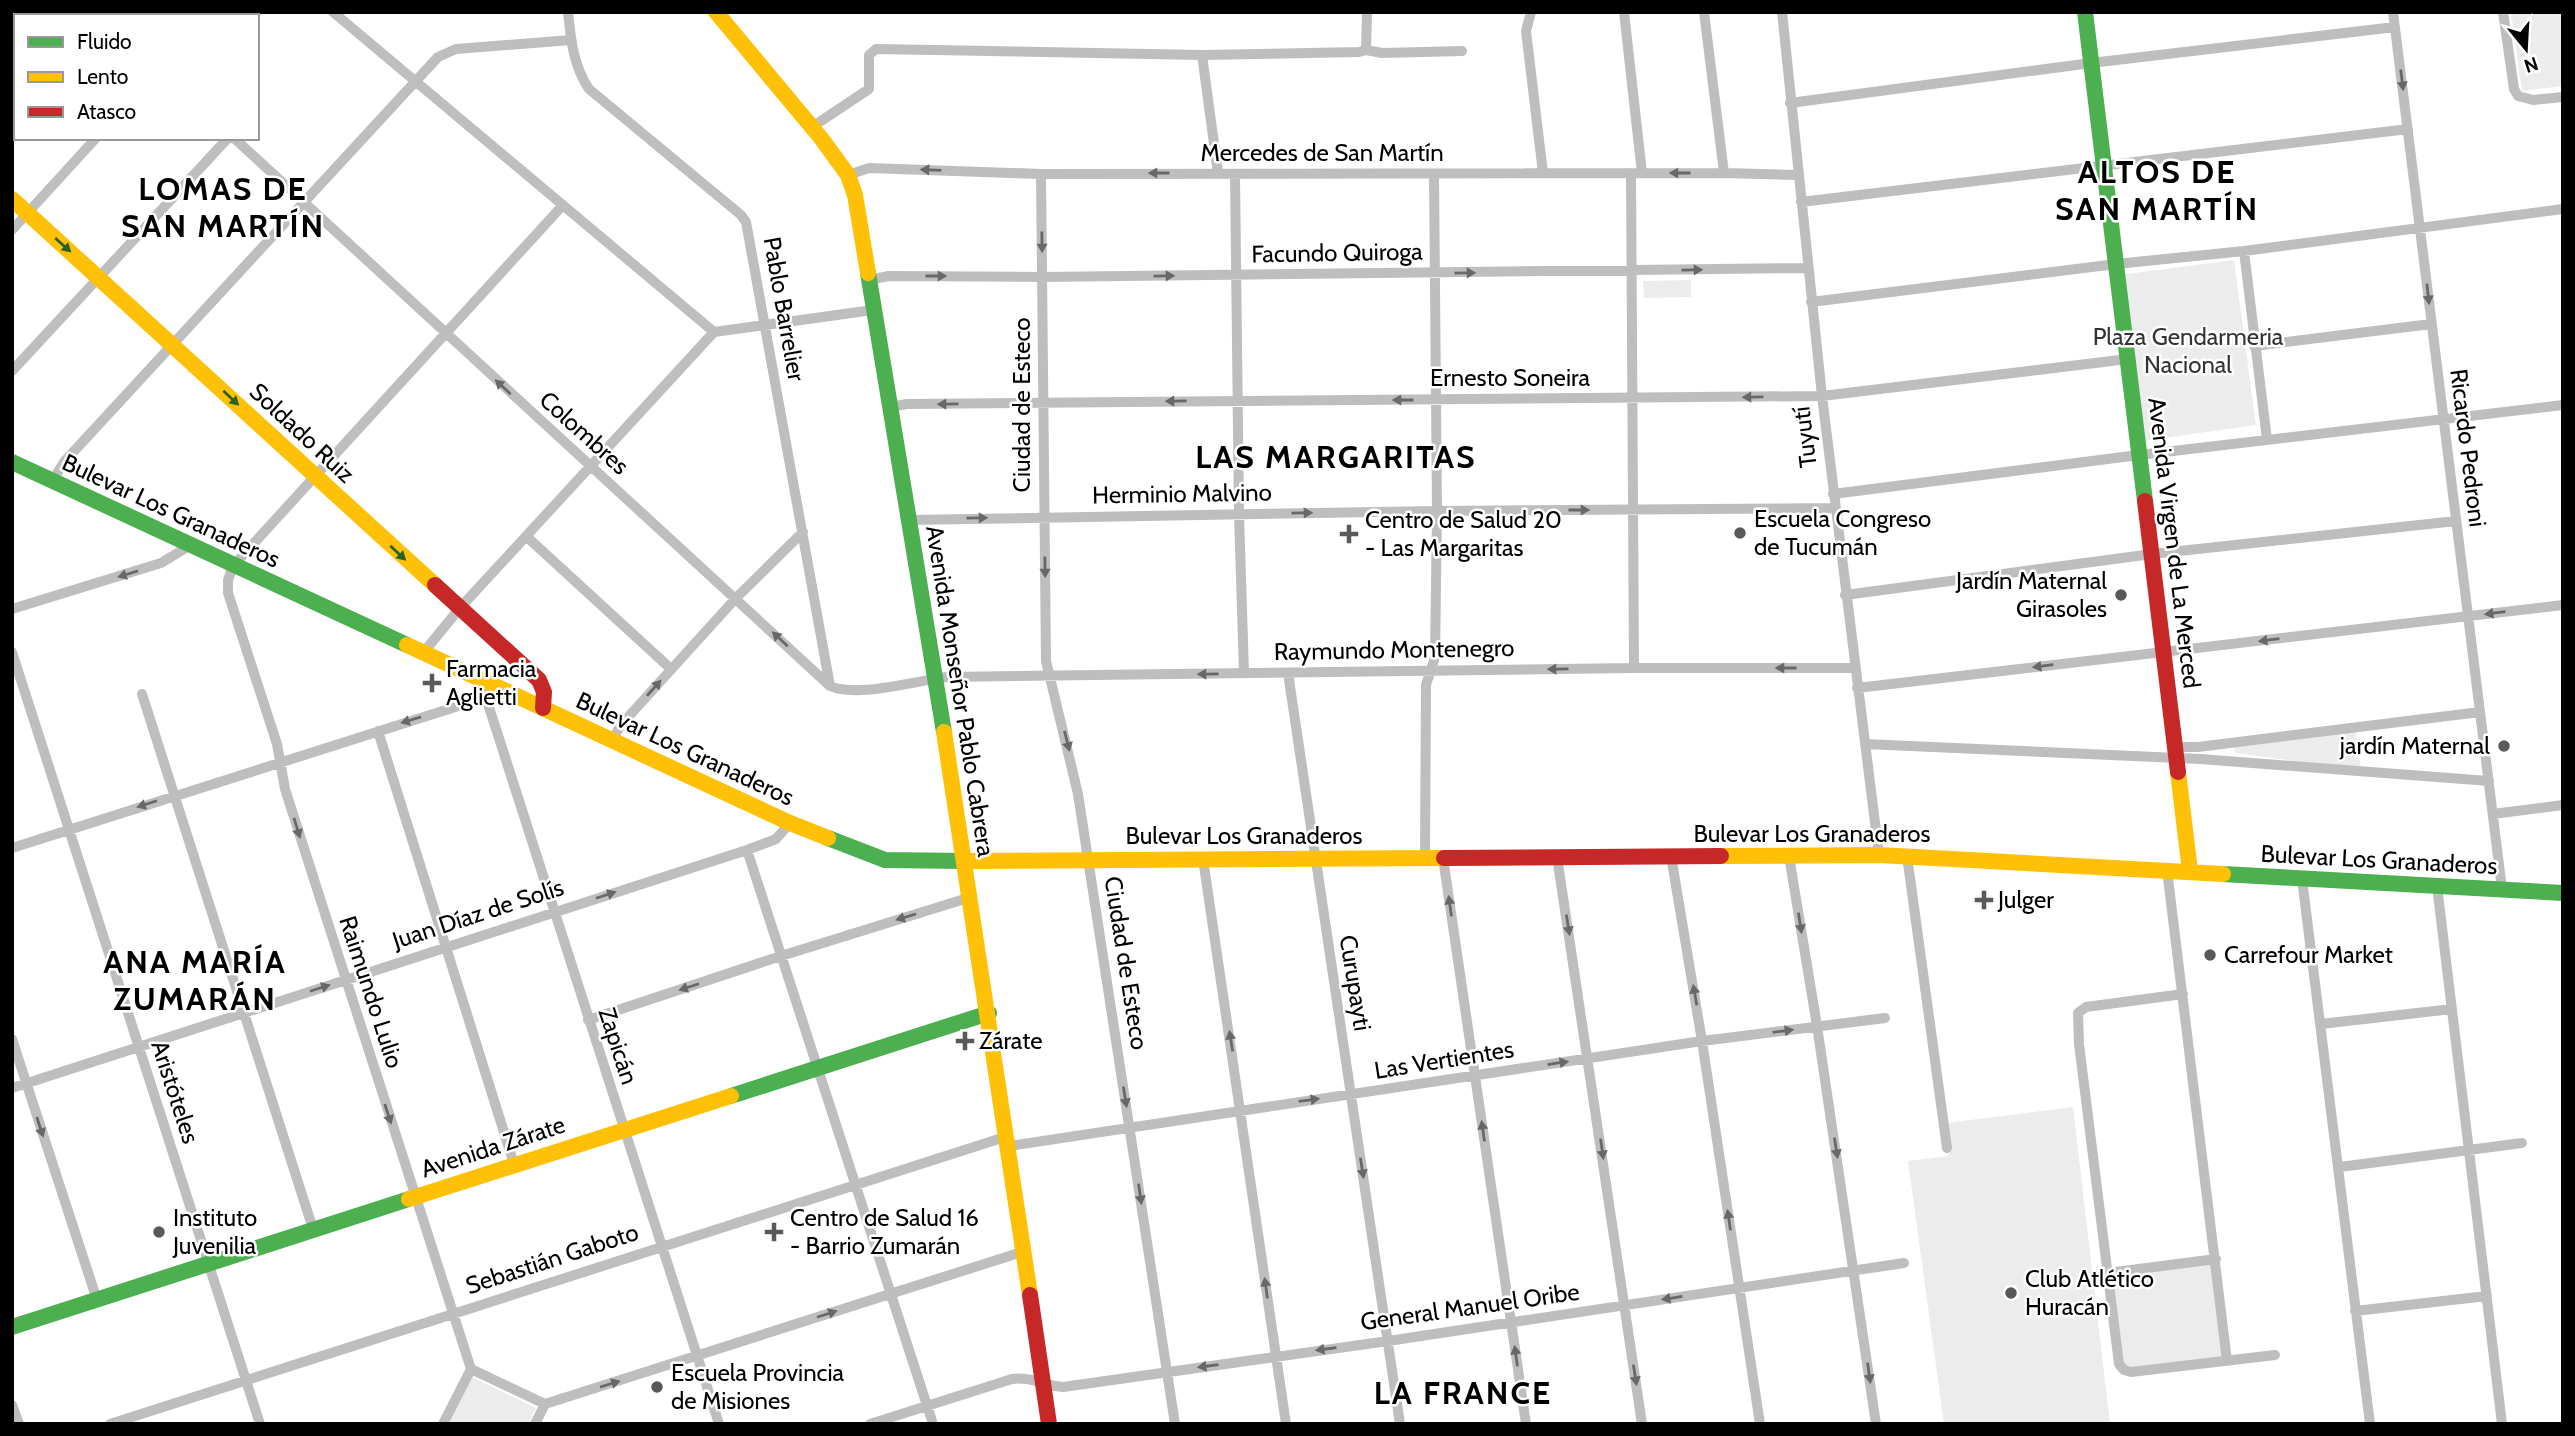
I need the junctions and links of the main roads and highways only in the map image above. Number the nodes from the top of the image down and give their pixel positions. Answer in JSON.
{"nodes":[{"id":1,"x":716,"y":12,"type":"edge"},
{"id":2,"x":2085,"y":12,"type":"edge"},
{"id":3,"x":12,"y":199,"type":"edge"},
{"id":4,"x":12,"y":462,"type":"edge"},
{"id":5,"x":543,"y":708,"type":"junction"},
{"id":6,"x":965,"y":861,"type":"junction"},
{"id":7,"x":2190,"y":871,"type":"junction"},
{"id":8,"x":2563,"y":893,"type":"edge"},
{"id":9,"x":989,"y":1013,"type":"junction"},
{"id":10,"x":12,"y":1327,"type":"edge"},
{"id":11,"x":1049,"y":1424,"type":"edge"}],
"edges":[{"from":1,"to":6,"type":"main road","name":"Avenida Monseñor Pablo Cabrera"},
{"from":2,"to":7,"type":"main road","name":"Avenida Virgen de La Merced"},
{"from":3,"to":5,"type":"main road","name":"Soldado Ruiz","one_way":true},
{"from":4,"to":5,"type":"main road","name":"Bulevar Los Granaderos"},
{"from":5,"to":6,"type":"main road","name":"Bulevar Los Granaderos"},
{"from":6,"to":7,"type":"main road","name":"Bulevar Los Granaderos"},
{"from":6,"to":9,"type":"main road","name":"Avenida Monseñor Pablo Cabrera"},
{"from":7,"to":8,"type":"main road","name":"Bulevar Los Granaderos"},
{"from":9,"to":10,"type":"main road","name":"Avenida Zárate"},
{"from":9,"to":11,"type":"main road","name":"Avenida Monseñor Pablo Cabrera"}]}
